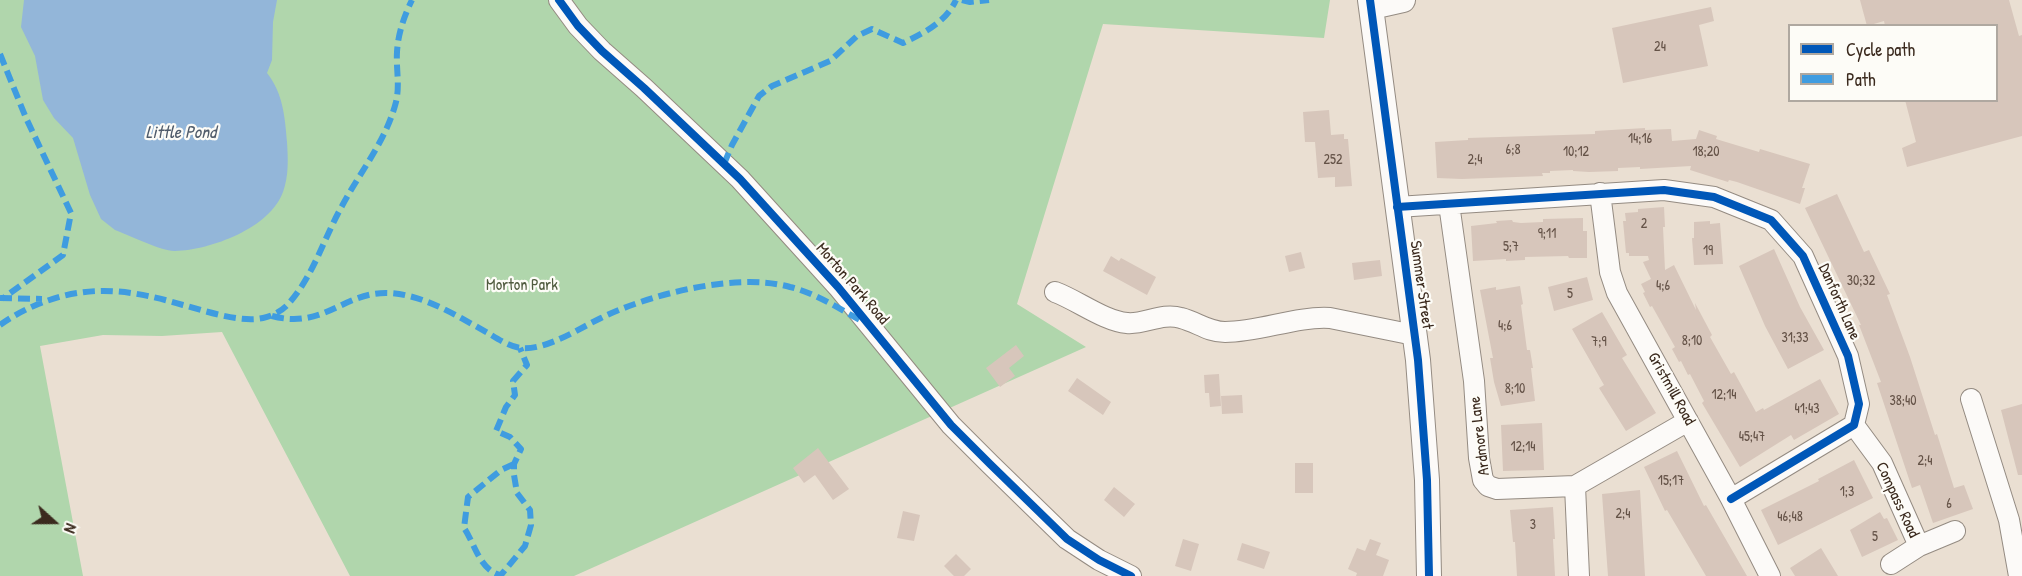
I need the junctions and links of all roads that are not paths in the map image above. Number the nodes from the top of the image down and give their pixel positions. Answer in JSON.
{"nodes":[{"id":1,"x":559,"y":0,"type":"edge"},
{"id":2,"x":1403,"y":0,"type":"edge"},
{"id":3,"x":1371,"y":3,"type":"edge"},
{"id":4,"x":1600,"y":193,"type":"junction"},
{"id":5,"x":1449,"y":204,"type":"junction"},
{"id":6,"x":1397,"y":207,"type":"junction"},
{"id":7,"x":1055,"y":292,"type":"dead end"},
{"id":8,"x":1414,"y":334,"type":"junction"},
{"id":9,"x":1971,"y":399,"type":"dead end"},
{"id":10,"x":1688,"y":421,"type":"junction"},
{"id":11,"x":1854,"y":425,"type":"junction"},
{"id":12,"x":1575,"y":486,"type":"junction"},
{"id":13,"x":1731,"y":499,"type":"junction"},
{"id":14,"x":1954,"y":531,"type":"dead end"},
{"id":15,"x":1919,"y":546,"type":"junction"},
{"id":16,"x":1891,"y":564,"type":"dead end"},
{"id":17,"x":1131,"y":576,"type":"edge"},
{"id":18,"x":1429,"y":576,"type":"edge"},
{"id":19,"x":1579,"y":576,"type":"edge"},
{"id":20,"x":1770,"y":576,"type":"edge"},
{"id":21,"x":2019,"y":576,"type":"edge"}],
"edges":[{"from":1,"to":17,"type":"street","name":"Morton Park Road"},
{"from":2,"to":3,"type":"main road"},
{"from":3,"to":6,"type":"main road","name":"Summer Street"},
{"from":4,"to":5,"type":"street","name":"Danforth Lane"},
{"from":4,"to":10,"type":"street","name":"Gristmill Road"},
{"from":4,"to":11,"type":"street","name":"Danforth Lane"},
{"from":5,"to":6,"type":"street","name":"Danforth Lane"},
{"from":5,"to":12,"type":"street","name":"Ardmore Lane"},
{"from":6,"to":8,"type":"main road","name":"Summer Street"},
{"from":7,"to":8,"type":"street"},
{"from":8,"to":18,"type":"main road","name":"Summer Street"},
{"from":9,"to":21,"type":"street"},
{"from":10,"to":12,"type":"street","name":"Ardmore Lane"},
{"from":10,"to":13,"type":"street","name":"Gristmill Road"},
{"from":11,"to":13,"type":"street"},
{"from":11,"to":15,"type":"street","name":"Compass Road"},
{"from":12,"to":19,"type":"street"},
{"from":13,"to":20,"type":"street","name":"Gristmill Road"},
{"from":14,"to":15,"type":"street"},
{"from":15,"to":16,"type":"street"}]}
